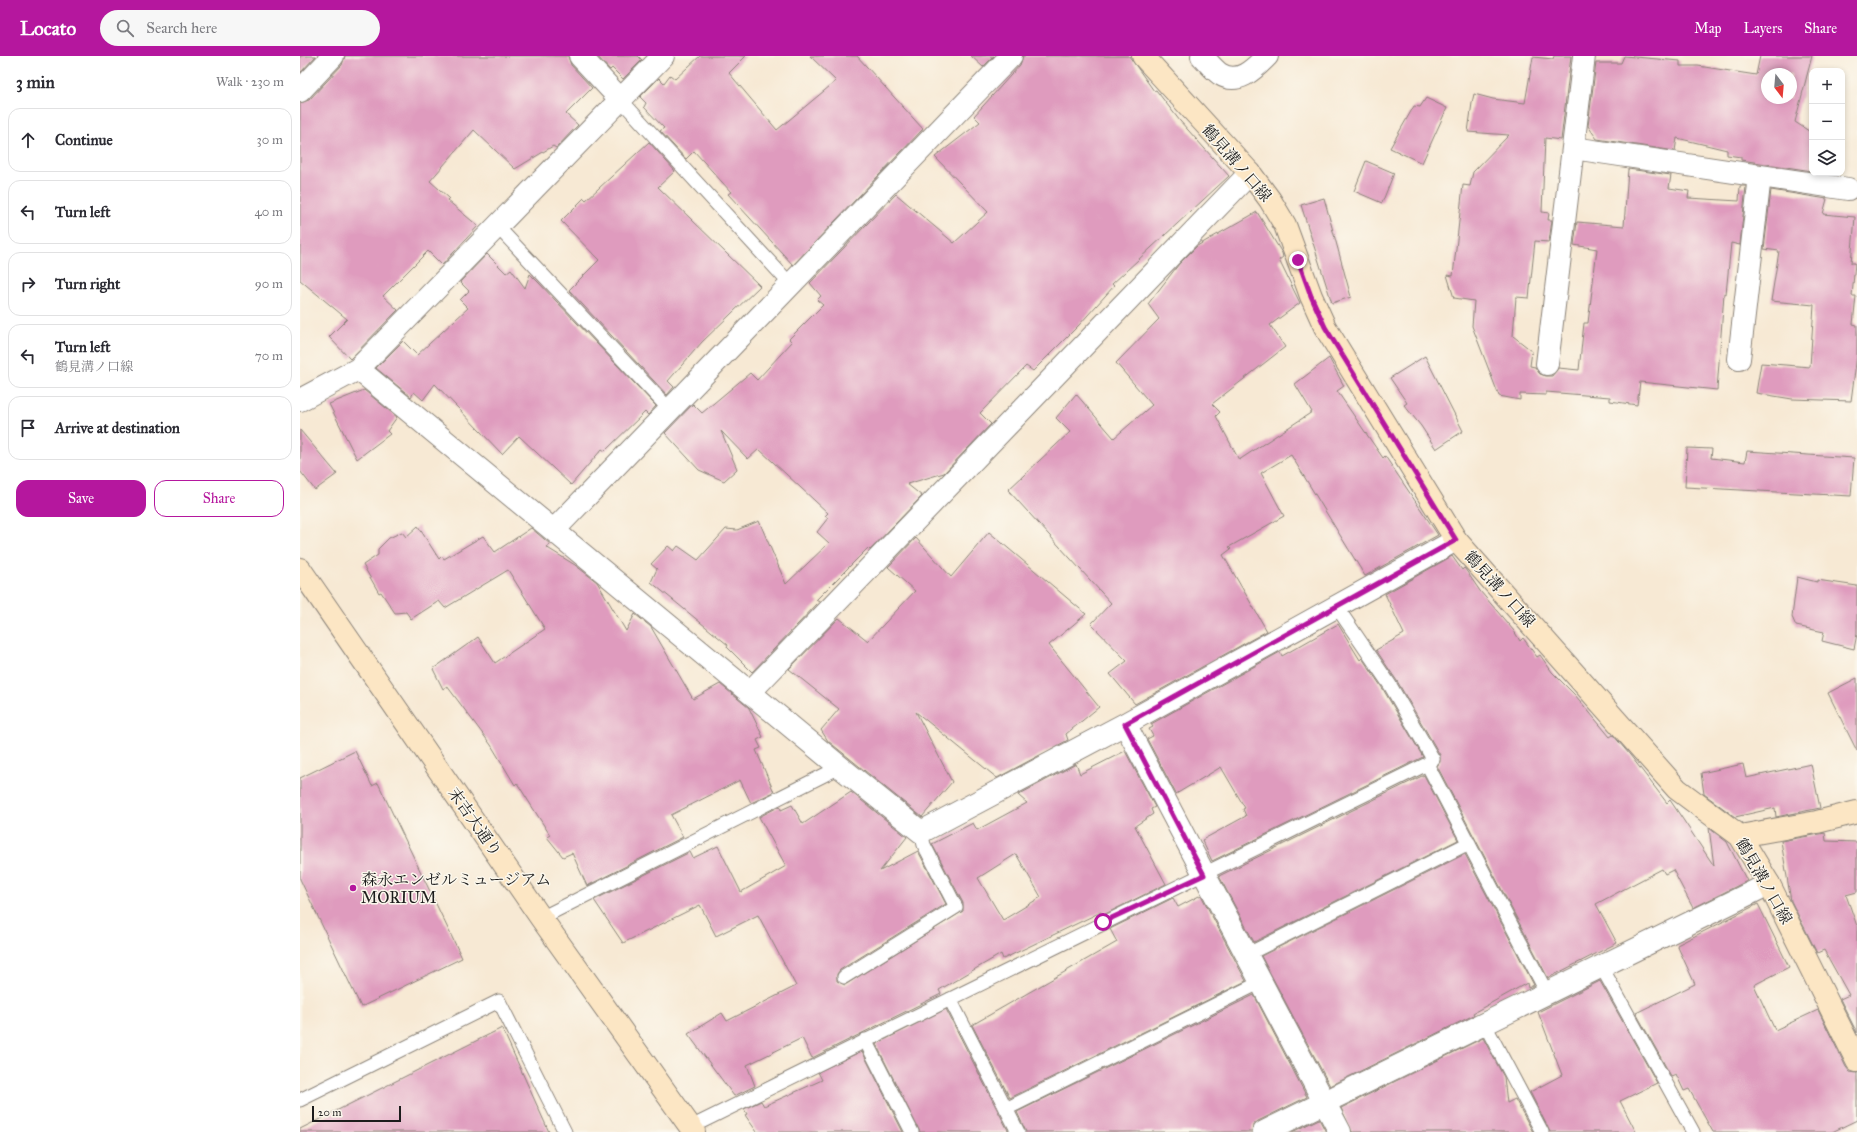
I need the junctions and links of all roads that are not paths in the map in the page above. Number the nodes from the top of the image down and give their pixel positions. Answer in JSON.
{"nodes":[{"id":1,"x":334,"y":56,"type":"edge"},
{"id":2,"x":580,"y":56,"type":"edge"},
{"id":3,"x":663,"y":56,"type":"edge"},
{"id":4,"x":1011,"y":56,"type":"edge"},
{"id":5,"x":1143,"y":56,"type":"edge"},
{"id":6,"x":1202,"y":56,"type":"edge"},
{"id":7,"x":1267,"y":56,"type":"edge"},
{"id":8,"x":1584,"y":56,"type":"edge"},
{"id":9,"x":300,"y":91,"type":"edge"},
{"id":10,"x":621,"y":100,"type":"junction"},
{"id":11,"x":1573,"y":148,"type":"junction"},
{"id":12,"x":1250,"y":173,"type":"junction"},
{"id":13,"x":1760,"y":176,"type":"junction"},
{"id":14,"x":1848,"y":189,"type":"dead end"},
{"id":15,"x":497,"y":226,"type":"junction"},
{"id":16,"x":790,"y":285,"type":"junction"},
{"id":17,"x":1739,"y":359,"type":"dead end"},
{"id":18,"x":1547,"y":364,"type":"dead end"},
{"id":19,"x":358,"y":369,"type":"junction"},
{"id":20,"x":300,"y":400,"type":"edge"},
{"id":21,"x":670,"y":410,"type":"junction"},
{"id":22,"x":554,"y":530,"type":"junction"},
{"id":23,"x":1456,"y":540,"type":"junction"},
{"id":24,"x":300,"y":569,"type":"edge"},
{"id":25,"x":1336,"y":606,"type":"junction"},
{"id":26,"x":750,"y":692,"type":"junction"},
{"id":27,"x":1125,"y":724,"type":"junction"},
{"id":28,"x":1427,"y":764,"type":"junction"},
{"id":29,"x":840,"y":767,"type":"junction"},
{"id":30,"x":1857,"y":812,"type":"edge"},
{"id":31,"x":921,"y":832,"type":"junction"},
{"id":32,"x":1740,"y":836,"type":"junction"},
{"id":33,"x":1469,"y":843,"type":"junction"},
{"id":34,"x":1204,"y":875,"type":"junction"},
{"id":35,"x":1769,"y":884,"type":"junction"},
{"id":36,"x":541,"y":918,"type":"junction"},
{"id":37,"x":1246,"y":955,"type":"junction"},
{"id":38,"x":1602,"y":966,"type":"junction"},
{"id":39,"x":844,"y":977,"type":"dead end"},
{"id":40,"x":1261,"y":982,"type":"junction"},
{"id":41,"x":1547,"y":993,"type":"junction"},
{"id":42,"x":950,"y":999,"type":"junction"},
{"id":43,"x":1484,"y":1024,"type":"junction"},
{"id":44,"x":865,"y":1040,"type":"junction"},
{"id":45,"x":1857,"y":1061,"type":"edge"},
{"id":46,"x":300,"y":1100,"type":"edge"},
{"id":47,"x":1324,"y":1102,"type":"junction"},
{"id":48,"x":1006,"y":1109,"type":"junction"},
{"id":49,"x":693,"y":1130,"type":"edge"},
{"id":50,"x":565,"y":1132,"type":"edge"},
{"id":51,"x":912,"y":1132,"type":"edge"},
{"id":52,"x":1018,"y":1132,"type":"edge"},
{"id":53,"x":1264,"y":1132,"type":"edge"},
{"id":54,"x":1340,"y":1132,"type":"edge"},
{"id":55,"x":1542,"y":1132,"type":"edge"},
{"id":56,"x":1692,"y":1132,"type":"edge"}],
"edges":[{"from":1,"to":9,"type":"street"},
{"from":2,"to":10,"type":"street"},
{"from":3,"to":10,"type":"street"},
{"from":4,"to":16,"type":"street"},
{"from":5,"to":12,"type":"main road","name":"鶴見溝ノ口線"},
{"from":6,"to":7,"type":"street"},
{"from":8,"to":11,"type":"street"},
{"from":10,"to":15,"type":"street"},
{"from":10,"to":16,"type":"lane"},
{"from":11,"to":13,"type":"street"},
{"from":11,"to":18,"type":"street"},
{"from":12,"to":23,"type":"main road","name":"鶴見溝ノ口線"},
{"from":12,"to":26,"type":"street"},
{"from":13,"to":14,"type":"street"},
{"from":13,"to":17,"type":"street"},
{"from":15,"to":19,"type":"street"},
{"from":15,"to":21,"type":"lane"},
{"from":16,"to":21,"type":"street"},
{"from":19,"to":20,"type":"street"},
{"from":19,"to":22,"type":"street"},
{"from":21,"to":22,"type":"street"},
{"from":22,"to":26,"type":"street"},
{"from":23,"to":25,"type":"street"},
{"from":23,"to":32,"type":"main road","name":"鶴見溝ノ口線"},
{"from":24,"to":36,"type":"main road","name":"末吉大通り"},
{"from":25,"to":27,"type":"street"},
{"from":25,"to":28,"type":"lane"},
{"from":26,"to":29,"type":"street"},
{"from":27,"to":31,"type":"street"},
{"from":27,"to":34,"type":"street"},
{"from":28,"to":33,"type":"lane"},
{"from":28,"to":34,"type":"lane"},
{"from":29,"to":31,"type":"street"},
{"from":29,"to":36,"type":"lane"},
{"from":30,"to":32,"type":"main road"},
{"from":31,"to":39,"type":"lane"},
{"from":32,"to":35,"type":"main road","name":"鶴見溝ノ口線"},
{"from":33,"to":37,"type":"lane"},
{"from":33,"to":41,"type":"lane"},
{"from":34,"to":37,"type":"street"},
{"from":34,"to":42,"type":"lane"},
{"from":35,"to":38,"type":"street"},
{"from":35,"to":45,"type":"main road","name":"鶴見溝ノ口線"},
{"from":36,"to":49,"type":"main road","name":"末吉大通り"},
{"from":37,"to":40,"type":"street"},
{"from":38,"to":41,"type":"street"},
{"from":38,"to":56,"type":"lane"},
{"from":40,"to":47,"type":"street"},
{"from":40,"to":48,"type":"lane"},
{"from":41,"to":43,"type":"street"},
{"from":42,"to":44,"type":"lane"},
{"from":42,"to":48,"type":"lane"},
{"from":43,"to":47,"type":"street"},
{"from":43,"to":55,"type":"lane"},
{"from":44,"to":49,"type":"lane"},
{"from":44,"to":51,"type":"lane"},
{"from":46,"to":50,"type":"lane"},
{"from":47,"to":53,"type":"street"},
{"from":47,"to":54,"type":"street"},
{"from":48,"to":52,"type":"lane"}]}
